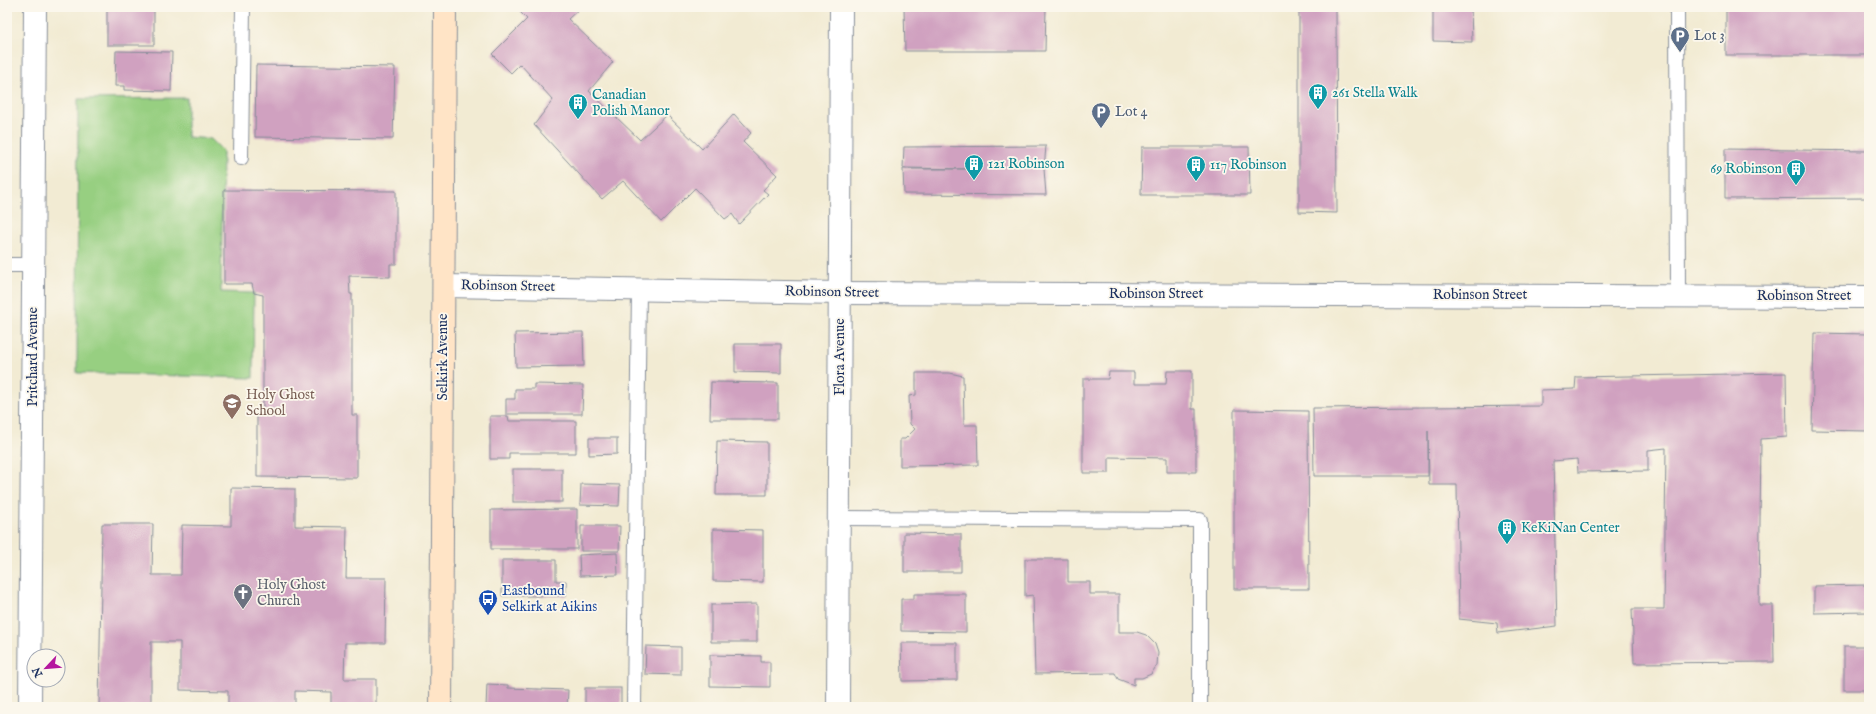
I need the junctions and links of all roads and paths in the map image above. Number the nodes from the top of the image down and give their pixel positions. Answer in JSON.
{"nodes":[{"id":1,"x":35,"y":7,"type":"edge"},
{"id":2,"x":243,"y":7,"type":"edge"},
{"id":3,"x":445,"y":7,"type":"edge"},
{"id":4,"x":841,"y":7,"type":"edge"},
{"id":5,"x":1677,"y":7,"type":"edge"},
{"id":6,"x":240,"y":158,"type":"dead end"},
{"id":7,"x":7,"y":265,"type":"edge"},
{"id":8,"x":33,"y":265,"type":"junction"},
{"id":9,"x":444,"y":286,"type":"junction"},
{"id":10,"x":639,"y":289,"type":"junction"},
{"id":11,"x":840,"y":293,"type":"junction"},
{"id":12,"x":1678,"y":296,"type":"junction"},
{"id":13,"x":1869,"y":297,"type":"edge"},
{"id":14,"x":839,"y":518,"type":"junction"},
{"id":15,"x":30,"y":707,"type":"edge"},
{"id":16,"x":441,"y":707,"type":"edge"},
{"id":17,"x":634,"y":707,"type":"edge"},
{"id":18,"x":838,"y":707,"type":"edge"},
{"id":19,"x":1200,"y":707,"type":"edge"}],
"edges":[{"from":1,"to":8,"type":"street","name":"Pritchard Avenue"},
{"from":2,"to":6,"type":"lane"},
{"from":3,"to":9,"type":"main road","name":"Selkirk Avenue"},
{"from":4,"to":11,"type":"street","name":"Flora Avenue"},
{"from":5,"to":12,"type":"lane"},
{"from":7,"to":8,"type":"lane"},
{"from":8,"to":15,"type":"street","name":"Pritchard Avenue"},
{"from":9,"to":10,"type":"street","name":"Robinson Street"},
{"from":9,"to":16,"type":"main road","name":"Selkirk Avenue"},
{"from":10,"to":11,"type":"street","name":"Robinson Street"},
{"from":10,"to":17,"type":"lane"},
{"from":11,"to":12,"type":"street","name":"Robinson Street"},
{"from":11,"to":14,"type":"street","name":"Flora Avenue"},
{"from":12,"to":13,"type":"street","name":"Robinson Street"},
{"from":14,"to":18,"type":"street","name":"Flora Avenue"},
{"from":14,"to":19,"type":"lane"}]}
